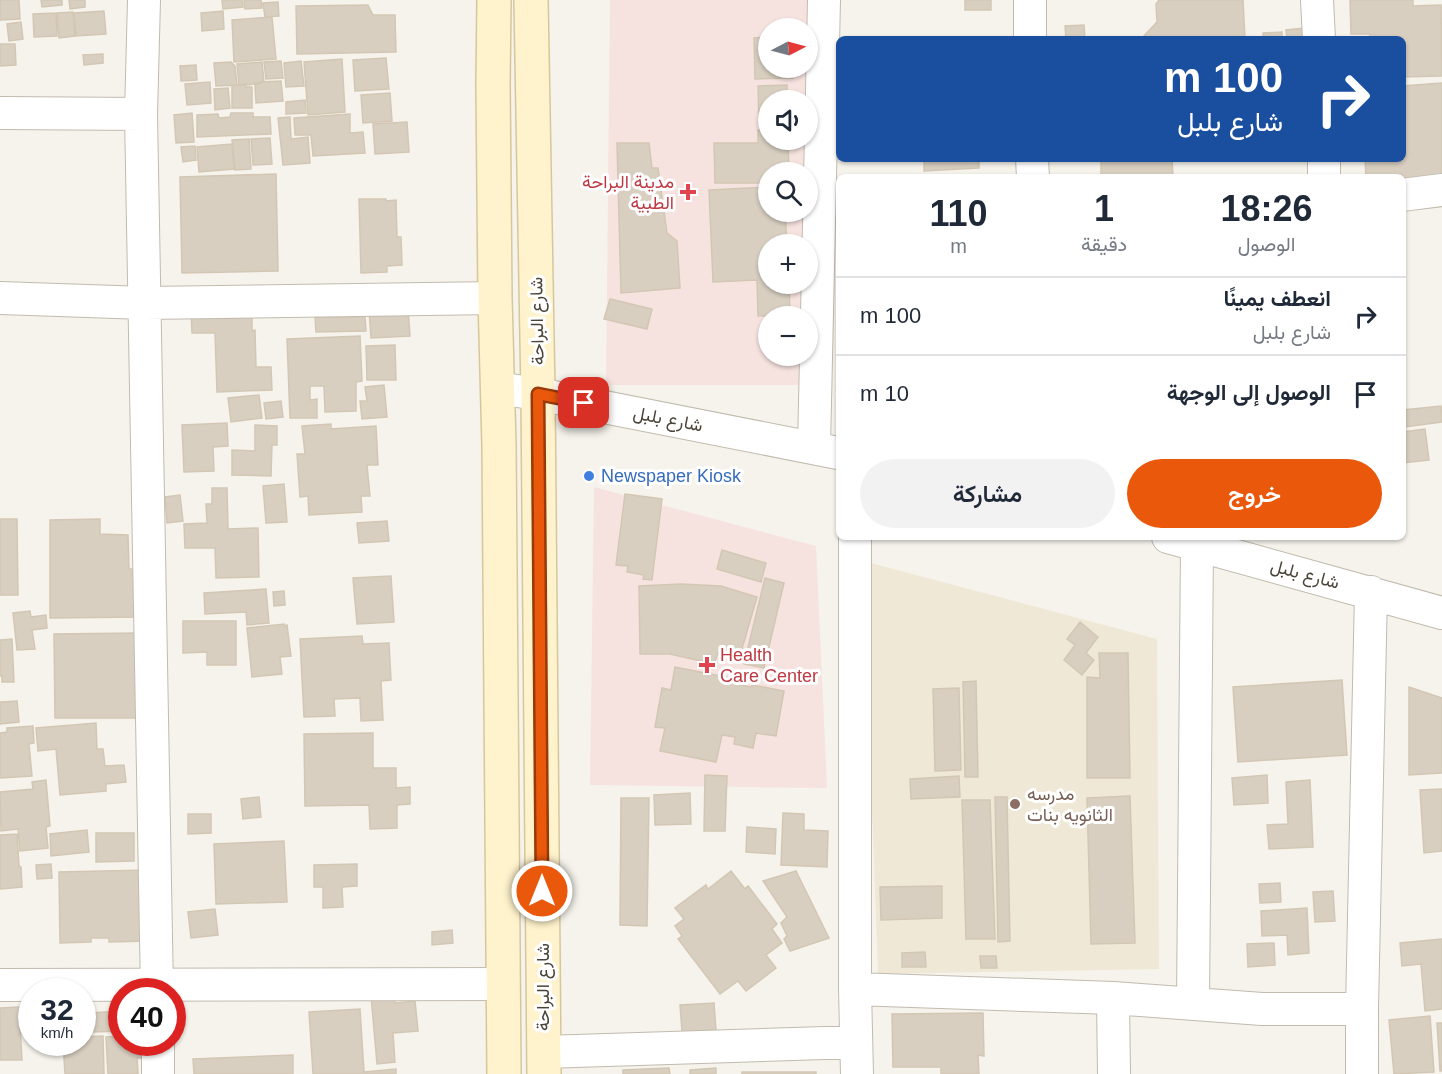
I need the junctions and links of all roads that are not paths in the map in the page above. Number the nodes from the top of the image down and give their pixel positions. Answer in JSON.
{"nodes":[{"id":1,"x":144,"y":0,"type":"edge"},
{"id":2,"x":494,"y":0,"type":"edge"},
{"id":3,"x":531,"y":0,"type":"edge"},
{"id":4,"x":824,"y":0,"type":"edge"},
{"id":5,"x":1030,"y":0,"type":"edge"},
{"id":6,"x":1317,"y":0,"type":"edge"},
{"id":7,"x":1030,"y":36,"type":"edge"},
{"id":8,"x":1318,"y":36,"type":"edge"},
{"id":9,"x":0,"y":113,"type":"edge"},
{"id":10,"x":141,"y":114,"type":"junction"},
{"id":11,"x":1442,"y":190,"type":"edge"},
{"id":12,"x":1406,"y":194,"type":"edge"},
{"id":13,"x":0,"y":298,"type":"edge"},
{"id":14,"x":495,"y":298,"type":"junction"},
{"id":15,"x":145,"y":303,"type":"junction"},
{"id":16,"x":497,"y":388,"type":"junction"},
{"id":17,"x":538,"y":394,"type":"junction"},
{"id":18,"x":826,"y":450,"type":"edge"},
{"id":19,"x":855,"y":540,"type":"edge"},
{"id":20,"x":1183,"y":541,"type":"edge"},
{"id":21,"x":1255,"y":549,"type":"edge"},
{"id":22,"x":1371,"y":592,"type":"junction"},
{"id":23,"x":1442,"y":613,"type":"edge"},
{"id":24,"x":157,"y":978,"type":"edge"},
{"id":25,"x":0,"y":984,"type":"edge"},
{"id":26,"x":503,"y":984,"type":"junction"},
{"id":27,"x":108,"y":987,"type":"edge"},
{"id":28,"x":186,"y":988,"type":"edge"},
{"id":29,"x":855,"y":989,"type":"junction"},
{"id":30,"x":1113,"y":998,"type":"junction"},
{"id":31,"x":1193,"y":1004,"type":"junction"},
{"id":32,"x":1362,"y":1009,"type":"junction"},
{"id":33,"x":856,"y":1042,"type":"junction"},
{"id":34,"x":158,"y":1056,"type":"edge"},
{"id":35,"x":544,"y":1063,"type":"edge"},
{"id":36,"x":158,"y":1074,"type":"edge"},
{"id":37,"x":504,"y":1074,"type":"edge"},
{"id":38,"x":857,"y":1074,"type":"edge"},
{"id":39,"x":1114,"y":1074,"type":"edge"},
{"id":40,"x":1362,"y":1074,"type":"edge"}],
"edges":[{"from":1,"to":10,"type":"street"},
{"from":2,"to":14,"type":"street"},
{"from":3,"to":17,"type":"street","name":"شارع البراحة"},
{"from":4,"to":18,"type":"street"},
{"from":5,"to":7,"type":"street"},
{"from":6,"to":8,"type":"street"},
{"from":9,"to":10,"type":"street"},
{"from":10,"to":15,"type":"street"},
{"from":11,"to":12,"type":"street"},
{"from":13,"to":15,"type":"street"},
{"from":14,"to":15,"type":"street"},
{"from":14,"to":16,"type":"street"},
{"from":15,"to":24,"type":"street"},
{"from":16,"to":17,"type":"street","name":"شارع بلبل"},
{"from":16,"to":26,"type":"street"},
{"from":17,"to":18,"type":"street","name":"شارع بلبل"},
{"from":17,"to":35,"type":"street","name":"شارع البراحة"},
{"from":19,"to":29,"type":"street"},
{"from":20,"to":21,"type":"street","name":"شارع بلبل"},
{"from":20,"to":31,"type":"street"},
{"from":21,"to":22,"type":"street","name":"شارع بلبل"},
{"from":22,"to":23,"type":"street","name":"شارع بلبل"},
{"from":22,"to":32,"type":"street"},
{"from":25,"to":27,"type":"street"},
{"from":26,"to":28,"type":"street"},
{"from":26,"to":37,"type":"street"},
{"from":29,"to":30,"type":"street"},
{"from":29,"to":33,"type":"street"},
{"from":30,"to":31,"type":"street"},
{"from":30,"to":39,"type":"street"},
{"from":31,"to":32,"type":"street"},
{"from":32,"to":40,"type":"street"},
{"from":33,"to":35,"type":"street"},
{"from":33,"to":38,"type":"street"},
{"from":34,"to":36,"type":"street"}]}
